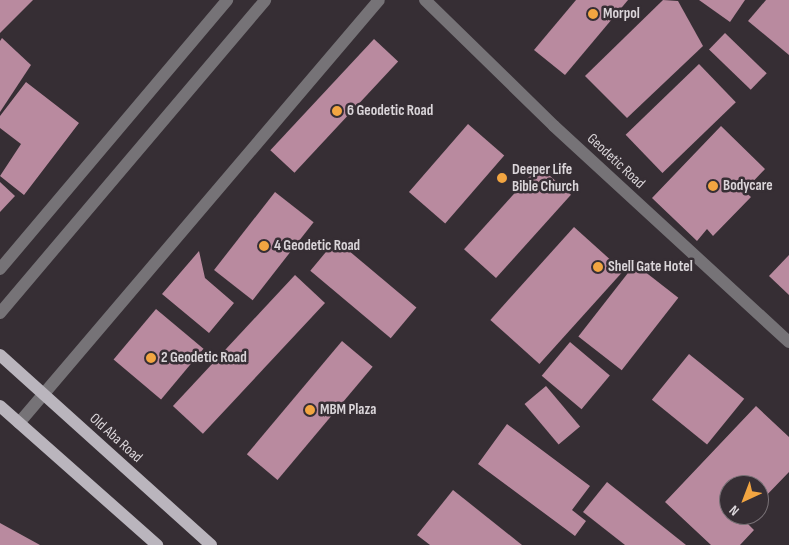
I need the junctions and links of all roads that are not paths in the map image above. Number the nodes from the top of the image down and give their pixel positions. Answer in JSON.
{"nodes":[{"id":1,"x":227,"y":0,"type":"edge"},
{"id":2,"x":265,"y":0,"type":"edge"},
{"id":3,"x":379,"y":0,"type":"edge"},
{"id":4,"x":426,"y":0,"type":"edge"},
{"id":5,"x":0,"y":269,"type":"edge"},
{"id":6,"x":0,"y":313,"type":"edge"},
{"id":7,"x":789,"y":342,"type":"edge"},
{"id":8,"x":0,"y":355,"type":"edge"},
{"id":9,"x":43,"y":394,"type":"junction"},
{"id":10,"x":0,"y":406,"type":"edge"},
{"id":11,"x":19,"y":423,"type":"junction"},
{"id":12,"x":157,"y":545,"type":"edge"},
{"id":13,"x":211,"y":545,"type":"edge"}],
"edges":[{"from":1,"to":5,"type":"street"},
{"from":2,"to":6,"type":"street"},
{"from":3,"to":9,"type":"street"},
{"from":4,"to":7,"type":"street","name":"Geodetic Road"},
{"from":8,"to":9,"type":"main road","name":"Old Aba Road"},
{"from":9,"to":11,"type":"street"},
{"from":9,"to":13,"type":"main road","name":"Old Aba Road"},
{"from":10,"to":11,"type":"main road"},
{"from":11,"to":12,"type":"main road"}]}
